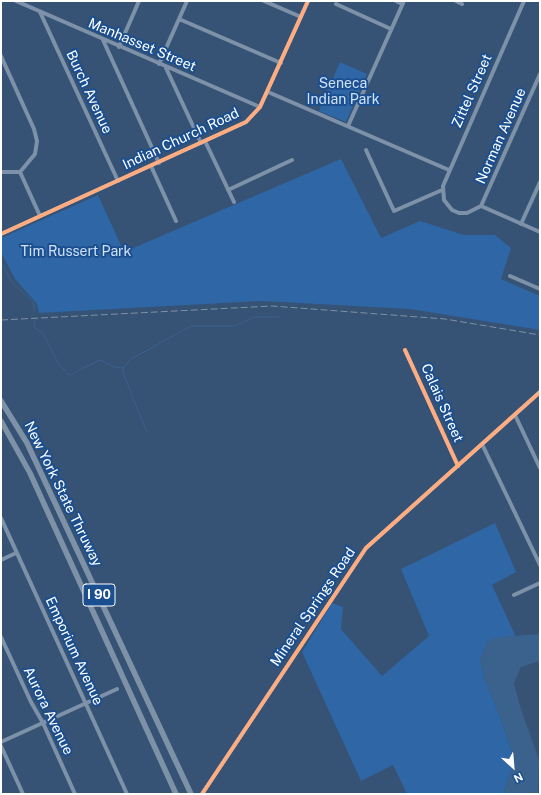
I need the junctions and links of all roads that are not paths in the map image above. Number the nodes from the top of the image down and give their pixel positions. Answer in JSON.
{"nodes":[{"id":1,"x":16,"y":1,"type":"edge"},
{"id":2,"x":139,"y":1,"type":"edge"},
{"id":3,"x":187,"y":1,"type":"edge"},
{"id":4,"x":264,"y":1,"type":"edge"},
{"id":5,"x":308,"y":1,"type":"edge"},
{"id":6,"x":396,"y":1,"type":"edge"},
{"id":7,"x":456,"y":1,"type":"edge"},
{"id":8,"x":524,"y":1,"type":"edge"},
{"id":9,"x":403,"y":2,"type":"edge"},
{"id":10,"x":336,"y":4,"type":"dead end"},
{"id":11,"x":462,"y":4,"type":"dead end"},
{"id":12,"x":40,"y":12,"type":"junction"},
{"id":13,"x":301,"y":17,"type":"junction"},
{"id":14,"x":179,"y":19,"type":"junction"},
{"id":15,"x":391,"y":29,"type":"junction"},
{"id":16,"x":103,"y":40,"type":"junction"},
{"id":17,"x":119,"y":47,"type":"junction"},
{"id":18,"x":1,"y":56,"type":"edge"},
{"id":19,"x":280,"y":63,"type":"junction"},
{"id":20,"x":159,"y":64,"type":"junction"},
{"id":21,"x":166,"y":67,"type":"junction"},
{"id":22,"x":540,"y":74,"type":"edge"},
{"id":23,"x":268,"y":92,"type":"junction"},
{"id":24,"x":260,"y":107,"type":"junction"},
{"id":25,"x":348,"y":126,"type":"junction"},
{"id":26,"x":203,"y":142,"type":"junction"},
{"id":27,"x":366,"y":150,"type":"dead end"},
{"id":28,"x":292,"y":160,"type":"dead end"},
{"id":29,"x":159,"y":163,"type":"junction"},
{"id":30,"x":151,"y":166,"type":"junction"},
{"id":31,"x":449,"y":170,"type":"junction"},
{"id":32,"x":1,"y":172,"type":"edge"},
{"id":33,"x":20,"y":172,"type":"junction"},
{"id":34,"x":118,"y":182,"type":"junction"},
{"id":35,"x":540,"y":182,"type":"edge"},
{"id":36,"x":228,"y":190,"type":"junction"},
{"id":37,"x":442,"y":190,"type":"junction"},
{"id":38,"x":234,"y":202,"type":"dead end"},
{"id":39,"x":481,"y":206,"type":"junction"},
{"id":40,"x":40,"y":216,"type":"junction"},
{"id":41,"x":176,"y":221,"type":"dead end"},
{"id":42,"x":521,"y":224,"type":"junction"},
{"id":43,"x":540,"y":232,"type":"edge"},
{"id":44,"x":1,"y":234,"type":"edge"},
{"id":45,"x":510,"y":276,"type":"dead end"},
{"id":46,"x":540,"y":289,"type":"edge"},
{"id":47,"x":405,"y":350,"type":"dead end"},
{"id":48,"x":540,"y":392,"type":"edge"},
{"id":49,"x":1,"y":401,"type":"edge"},
{"id":50,"x":515,"y":415,"type":"junction"},
{"id":51,"x":1,"y":421,"type":"edge"},
{"id":52,"x":482,"y":444,"type":"junction"},
{"id":53,"x":458,"y":466,"type":"junction"},
{"id":54,"x":540,"y":468,"type":"edge"},
{"id":55,"x":1,"y":518,"type":"edge"},
{"id":56,"x":16,"y":553,"type":"junction"},
{"id":57,"x":1,"y":560,"type":"edge"},
{"id":58,"x":540,"y":565,"type":"edge"},
{"id":59,"x":540,"y":583,"type":"edge"},
{"id":60,"x":514,"y":595,"type":"dead end"},
{"id":61,"x":1,"y":638,"type":"edge"},
{"id":62,"x":117,"y":689,"type":"dead end"},
{"id":63,"x":87,"y":703,"type":"junction"},
{"id":64,"x":43,"y":723,"type":"junction"},
{"id":65,"x":1,"y":742,"type":"edge"},
{"id":66,"x":1,"y":746,"type":"edge"},
{"id":67,"x":190,"y":793,"type":"edge"},
{"id":68,"x":23,"y":794,"type":"edge"},
{"id":69,"x":75,"y":794,"type":"edge"},
{"id":70,"x":127,"y":794,"type":"edge"},
{"id":71,"x":176,"y":794,"type":"edge"},
{"id":72,"x":202,"y":794,"type":"edge"}],
"edges":[{"from":1,"to":12,"type":"street","name":"Manhasset Street"},
{"from":2,"to":17,"type":"street"},
{"from":3,"to":14,"type":"street"},
{"from":4,"to":13,"type":"street"},
{"from":5,"to":13,"type":"street","name":"Indian Church Road"},
{"from":6,"to":9,"type":"street"},
{"from":7,"to":11,"type":"street"},
{"from":8,"to":31,"type":"street","name":"Zittel Street"},
{"from":9,"to":15,"type":"street"},
{"from":10,"to":15,"type":"street"},
{"from":12,"to":16,"type":"street","name":"Manhasset Street"},
{"from":12,"to":34,"type":"street","name":"Burch Avenue"},
{"from":13,"to":19,"type":"street","name":"Indian Church Road"},
{"from":14,"to":19,"type":"street"},
{"from":14,"to":20,"type":"street"},
{"from":15,"to":25,"type":"street"},
{"from":16,"to":17,"type":"street","name":"Manhasset Street"},
{"from":16,"to":29,"type":"street"},
{"from":17,"to":20,"type":"street","name":"Manhasset Street"},
{"from":18,"to":33,"type":"street"},
{"from":19,"to":23,"type":"street","name":"Indian Church Road"},
{"from":20,"to":21,"type":"street","name":"Manhasset Street"},
{"from":21,"to":24,"type":"street","name":"Manhasset Street"},
{"from":21,"to":26,"type":"street"},
{"from":22,"to":39,"type":"street","name":"Norman Avenue"},
{"from":23,"to":24,"type":"street","name":"Indian Church Road"},
{"from":23,"to":25,"type":"street"},
{"from":24,"to":26,"type":"street","name":"Indian Church Road"},
{"from":25,"to":31,"type":"street"},
{"from":26,"to":29,"type":"street","name":"Indian Church Road"},
{"from":26,"to":36,"type":"street"},
{"from":27,"to":37,"type":"street"},
{"from":28,"to":36,"type":"street"},
{"from":29,"to":30,"type":"street","name":"Indian Church Road"},
{"from":30,"to":34,"type":"street","name":"Indian Church Road"},
{"from":30,"to":41,"type":"street"},
{"from":31,"to":37,"type":"street","name":"Zittel Street"},
{"from":32,"to":33,"type":"street"},
{"from":33,"to":40,"type":"street"},
{"from":34,"to":40,"type":"street","name":"Indian Church Road"},
{"from":35,"to":42,"type":"street"},
{"from":36,"to":38,"type":"street"},
{"from":37,"to":39,"type":"street"},
{"from":39,"to":42,"type":"street"},
{"from":40,"to":44,"type":"street","name":"Indian Church Road"},
{"from":42,"to":43,"type":"street"},
{"from":45,"to":46,"type":"street"},
{"from":47,"to":53,"type":"street","name":"Calais Street"},
{"from":48,"to":50,"type":"street","name":"Mineral Springs Road"},
{"from":49,"to":67,"type":"highway","name":"New York State Thruway","number":"I 90"},
{"from":50,"to":52,"type":"street","name":"Mineral Springs Road"},
{"from":50,"to":54,"type":"street"},
{"from":51,"to":71,"type":"highway","name":"New York State Thruway","number":"I 90"},
{"from":52,"to":53,"type":"street","name":"Mineral Springs Road"},
{"from":52,"to":58,"type":"street"},
{"from":53,"to":72,"type":"street","name":"Mineral Springs Road"},
{"from":55,"to":56,"type":"street","name":"Emporium Avenue"},
{"from":56,"to":57,"type":"street"},
{"from":56,"to":63,"type":"street","name":"Emporium Avenue"},
{"from":59,"to":60,"type":"street"},
{"from":61,"to":64,"type":"street","name":"Aurora Avenue"},
{"from":62,"to":63,"type":"street"},
{"from":63,"to":64,"type":"street"},
{"from":63,"to":70,"type":"street","name":"Emporium Avenue"},
{"from":64,"to":65,"type":"street"},
{"from":64,"to":69,"type":"street","name":"Aurora Avenue"},
{"from":66,"to":68,"type":"street"}]}
